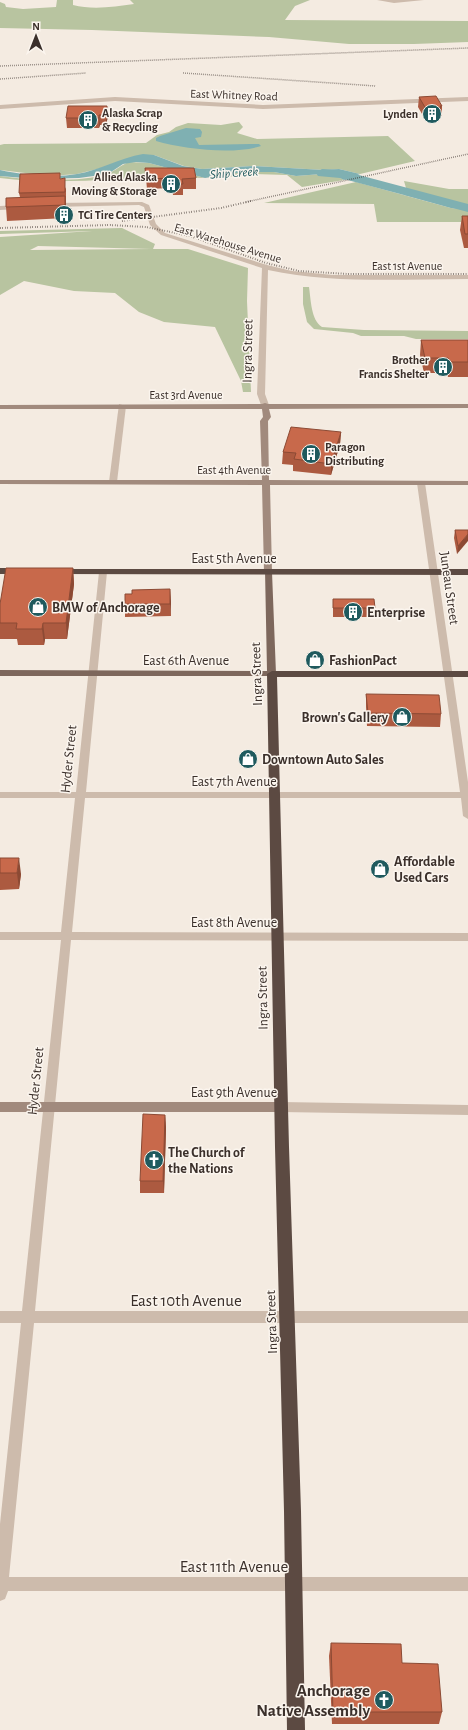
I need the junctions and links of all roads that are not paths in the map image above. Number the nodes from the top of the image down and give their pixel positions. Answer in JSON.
{"nodes":[{"id":1,"x":379,"y":0,"type":"edge"},
{"id":2,"x":422,"y":0,"type":"edge"},
{"id":3,"x":468,"y":99,"type":"edge"},
{"id":4,"x":0,"y":107,"type":"edge"},
{"id":5,"x":46,"y":206,"type":"edge"},
{"id":6,"x":23,"y":207,"type":"edge"},
{"id":7,"x":0,"y":208,"type":"edge"},
{"id":8,"x":265,"y":267,"type":"junction"},
{"id":9,"x":347,"y":277,"type":"joint"},
{"id":10,"x":468,"y":277,"type":"edge"},
{"id":11,"x":265,"y":405,"type":"junction"},
{"id":12,"x":122,"y":406,"type":"junction"},
{"id":13,"x":229,"y":406,"type":"junction"},
{"id":14,"x":468,"y":406,"type":"edge"},
{"id":15,"x":0,"y":407,"type":"edge"},
{"id":16,"x":264,"y":421,"type":"junction"},
{"id":17,"x":0,"y":482,"type":"edge"},
{"id":18,"x":113,"y":482,"type":"junction"},
{"id":19,"x":266,"y":482,"type":"junction"},
{"id":20,"x":421,"y":483,"type":"junction"},
{"id":21,"x":468,"y":483,"type":"edge"},
{"id":22,"x":0,"y":571,"type":"edge"},
{"id":23,"x":29,"y":571,"type":"edge"},
{"id":24,"x":43,"y":571,"type":"edge"},
{"id":25,"x":103,"y":572,"type":"junction"},
{"id":26,"x":268,"y":572,"type":"junction"},
{"id":27,"x":434,"y":572,"type":"junction"},
{"id":28,"x":468,"y":572,"type":"edge"},
{"id":29,"x":0,"y":673,"type":"edge"},
{"id":30,"x":92,"y":674,"type":"junction"},
{"id":31,"x":272,"y":674,"type":"junction"},
{"id":32,"x":448,"y":674,"type":"junction"},
{"id":33,"x":468,"y":674,"type":"edge"},
{"id":34,"x":0,"y":795,"type":"edge"},
{"id":35,"x":80,"y":795,"type":"junction"},
{"id":36,"x":276,"y":795,"type":"junction"},
{"id":37,"x":466,"y":795,"type":"edge"},
{"id":38,"x":468,"y":816,"type":"edge"},
{"id":39,"x":0,"y":936,"type":"edge"},
{"id":40,"x":66,"y":936,"type":"junction"},
{"id":41,"x":277,"y":937,"type":"junction"},
{"id":42,"x":468,"y":937,"type":"edge"},
{"id":43,"x":0,"y":1107,"type":"edge"},
{"id":44,"x":49,"y":1107,"type":"junction"},
{"id":45,"x":281,"y":1107,"type":"junction"},
{"id":46,"x":468,"y":1110,"type":"edge"},
{"id":47,"x":286,"y":1316,"type":"junction"},
{"id":48,"x":0,"y":1317,"type":"edge"},
{"id":49,"x":28,"y":1317,"type":"junction"},
{"id":50,"x":468,"y":1317,"type":"edge"},
{"id":51,"x":295,"y":1584,"type":"junction"},
{"id":52,"x":468,"y":1584,"type":"edge"},
{"id":53,"x":0,"y":1587,"type":"edge"},
{"id":54,"x":296,"y":1730,"type":"edge"}],
"edges":[{"from":1,"to":2,"type":"street"},
{"from":3,"to":4,"type":"street","name":"East Whitney Road"},
{"from":5,"to":8,"type":"street","name":"East Warehouse Avenue"},
{"from":6,"to":7,"type":"street"},
{"from":8,"to":9,"type":"street","name":"East Warehouse Avenue"},
{"from":8,"to":11,"type":"street","name":"Ingra Street"},
{"from":9,"to":10,"type":"street","name":"East 1st Avenue"},
{"from":11,"to":13,"type":"main road","name":"East 3rd Avenue"},
{"from":11,"to":14,"type":"main road","name":"East 3rd Avenue"},
{"from":11,"to":16,"type":"main road","name":"Ingra Street"},
{"from":12,"to":13,"type":"main road","name":"East 3rd Avenue"},
{"from":12,"to":15,"type":"main road","name":"East 3rd Avenue"},
{"from":12,"to":18,"type":"street"},
{"from":13,"to":16,"type":"main road"},
{"from":16,"to":19,"type":"main road","name":"Ingra Street"},
{"from":17,"to":18,"type":"main road","name":"East 4th Avenue"},
{"from":18,"to":19,"type":"main road","name":"East 4th Avenue"},
{"from":19,"to":20,"type":"main road","name":"East 4th Avenue"},
{"from":19,"to":26,"type":"main road","name":"Ingra Street"},
{"from":20,"to":21,"type":"main road","name":"East 4th Avenue"},
{"from":20,"to":27,"type":"street","name":"Juneau Street"},
{"from":22,"to":23,"type":"highway"},
{"from":24,"to":25,"type":"highway","name":"East 5th Avenue"},
{"from":25,"to":26,"type":"highway","name":"East 5th Avenue"},
{"from":25,"to":30,"type":"street","name":"Hyder Street"},
{"from":26,"to":27,"type":"highway","name":"East 5th Avenue"},
{"from":26,"to":31,"type":"main road","name":"Ingra Street"},
{"from":27,"to":28,"type":"highway","name":"East 5th Avenue"},
{"from":27,"to":32,"type":"street","name":"Juneau Street"},
{"from":29,"to":30,"type":"main road","name":"East 6th Avenue"},
{"from":30,"to":31,"type":"main road","name":"East 6th Avenue"},
{"from":30,"to":35,"type":"street","name":"Hyder Street"},
{"from":31,"to":32,"type":"highway","name":"East 6th Avenue"},
{"from":31,"to":36,"type":"highway","name":"Ingra Street"},
{"from":32,"to":33,"type":"highway","name":"East 6th Avenue"},
{"from":32,"to":37,"type":"street","name":"Juneau Street"},
{"from":34,"to":35,"type":"street","name":"East 7th Avenue"},
{"from":35,"to":36,"type":"street","name":"East 7th Avenue"},
{"from":35,"to":40,"type":"street","name":"Hyder Street"},
{"from":36,"to":37,"type":"street","name":"East 7th Avenue"},
{"from":36,"to":41,"type":"highway","name":"Ingra Street"},
{"from":37,"to":38,"type":"street","name":"Juneau Street"},
{"from":39,"to":40,"type":"street","name":"East 8th Avenue"},
{"from":40,"to":41,"type":"street","name":"East 8th Avenue"},
{"from":40,"to":44,"type":"street","name":"Hyder Street"},
{"from":41,"to":42,"type":"street","name":"East 8th Avenue"},
{"from":41,"to":45,"type":"highway","name":"Ingra Street"},
{"from":43,"to":44,"type":"main road","name":"East 9th Avenue"},
{"from":44,"to":45,"type":"main road","name":"East 9th Avenue"},
{"from":44,"to":49,"type":"street","name":"Hyder Street"},
{"from":45,"to":46,"type":"street","name":"East 9th Avenue"},
{"from":45,"to":47,"type":"highway","name":"Ingra Street"},
{"from":47,"to":49,"type":"street","name":"East 10th Avenue"},
{"from":47,"to":50,"type":"street","name":"East 10th Avenue"},
{"from":47,"to":51,"type":"highway","name":"Ingra Street"},
{"from":48,"to":49,"type":"street","name":"East 10th Avenue"},
{"from":49,"to":53,"type":"street","name":"Hyder Street"},
{"from":51,"to":52,"type":"street","name":"East 11th Avenue"},
{"from":51,"to":53,"type":"street","name":"East 11th Avenue"},
{"from":51,"to":54,"type":"highway","name":"Ingra Street"}]}
